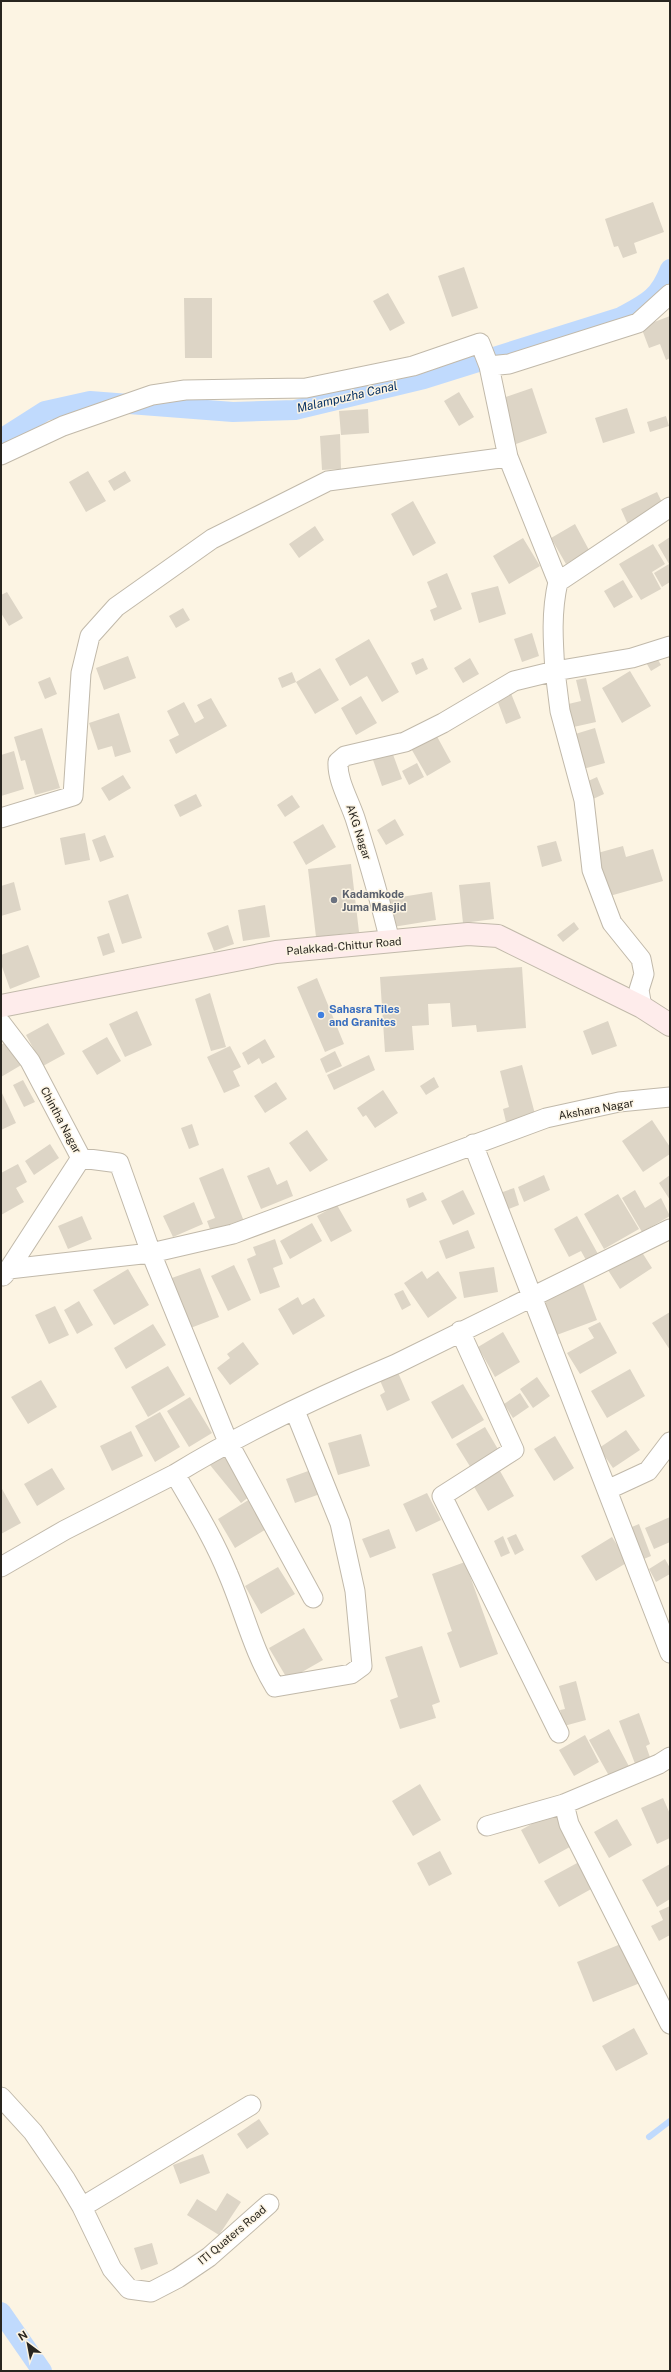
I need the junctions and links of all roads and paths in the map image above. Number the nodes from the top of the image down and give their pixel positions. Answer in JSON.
{"nodes":[{"id":1,"x":670,"y":294,"type":"edge"},
{"id":2,"x":489,"y":366,"type":"junction"},
{"id":3,"x":1,"y":455,"type":"edge"},
{"id":4,"x":508,"y":457,"type":"junction"},
{"id":5,"x":670,"y":507,"type":"edge"},
{"id":6,"x":558,"y":582,"type":"junction"},
{"id":7,"x":670,"y":646,"type":"edge"},
{"id":8,"x":555,"y":671,"type":"junction"},
{"id":9,"x":1,"y":818,"type":"edge"},
{"id":10,"x":390,"y":942,"type":"junction"},
{"id":11,"x":1,"y":1006,"type":"edge"},
{"id":12,"x":642,"y":1007,"type":"junction"},
{"id":13,"x":1,"y":1023,"type":"edge"},
{"id":14,"x":670,"y":1025,"type":"edge"},
{"id":15,"x":670,"y":1097,"type":"edge"},
{"id":16,"x":473,"y":1144,"type":"junction"},
{"id":17,"x":81,"y":1158,"type":"junction"},
{"id":18,"x":664,"y":1232,"type":"edge"},
{"id":19,"x":151,"y":1254,"type":"junction"},
{"id":20,"x":5,"y":1273,"type":"edge"},
{"id":21,"x":533,"y":1295,"type":"junction"},
{"id":22,"x":460,"y":1331,"type":"junction"},
{"id":23,"x":295,"y":1411,"type":"junction"},
{"id":24,"x":228,"y":1442,"type":"junction"},
{"id":25,"x":670,"y":1442,"type":"edge"},
{"id":26,"x":175,"y":1474,"type":"junction"},
{"id":27,"x":607,"y":1490,"type":"junction"},
{"id":28,"x":1,"y":1567,"type":"edge"},
{"id":29,"x":314,"y":1598,"type":"dead end"},
{"id":30,"x":670,"y":1653,"type":"edge"},
{"id":31,"x":559,"y":1733,"type":"dead end"},
{"id":32,"x":670,"y":1757,"type":"edge"},
{"id":33,"x":564,"y":1804,"type":"junction"},
{"id":34,"x":487,"y":1826,"type":"dead end"},
{"id":35,"x":670,"y":2024,"type":"edge"},
{"id":36,"x":1,"y":2097,"type":"edge"},
{"id":37,"x":251,"y":2105,"type":"dead end"},
{"id":38,"x":269,"y":2204,"type":"dead end"},
{"id":39,"x":82,"y":2207,"type":"junction"}],
"edges":[{"from":1,"to":2,"type":"street"},
{"from":2,"to":3,"type":"street"},
{"from":2,"to":4,"type":"street"},
{"from":4,"to":6,"type":"street"},
{"from":4,"to":9,"type":"street"},
{"from":5,"to":6,"type":"street"},
{"from":6,"to":8,"type":"street"},
{"from":7,"to":8,"type":"street","name":"AKG Nagar"},
{"from":8,"to":10,"type":"street","name":"AKG Nagar"},
{"from":8,"to":12,"type":"street"},
{"from":10,"to":11,"type":"main road","name":"Palakkad-Chittur Road"},
{"from":10,"to":12,"type":"main road","name":"Palakkad-Chittur Road"},
{"from":12,"to":14,"type":"main road","name":"Palakkad-Chittur Road"},
{"from":13,"to":17,"type":"street","name":"Chintha Nagar"},
{"from":15,"to":16,"type":"street","name":"Akshara Nagar"},
{"from":16,"to":19,"type":"street","name":"Akshara Nagar"},
{"from":16,"to":21,"type":"street"},
{"from":17,"to":19,"type":"street"},
{"from":17,"to":20,"type":"street","name":"Chintha Nagar"},
{"from":18,"to":21,"type":"street"},
{"from":19,"to":20,"type":"street","name":"Akshara Nagar"},
{"from":19,"to":24,"type":"street"},
{"from":21,"to":22,"type":"street"},
{"from":21,"to":27,"type":"street"},
{"from":22,"to":23,"type":"street"},
{"from":22,"to":31,"type":"street"},
{"from":23,"to":24,"type":"street"},
{"from":23,"to":26,"type":"street"},
{"from":24,"to":26,"type":"street"},
{"from":24,"to":29,"type":"street"},
{"from":25,"to":27,"type":"street"},
{"from":26,"to":28,"type":"street"},
{"from":27,"to":30,"type":"street"},
{"from":32,"to":33,"type":"street"},
{"from":33,"to":34,"type":"street"},
{"from":33,"to":35,"type":"street"},
{"from":36,"to":39,"type":"street","name":"ITI Quaters Road"},
{"from":37,"to":39,"type":"street"},
{"from":38,"to":39,"type":"street","name":"ITI Quaters Road"}]}
